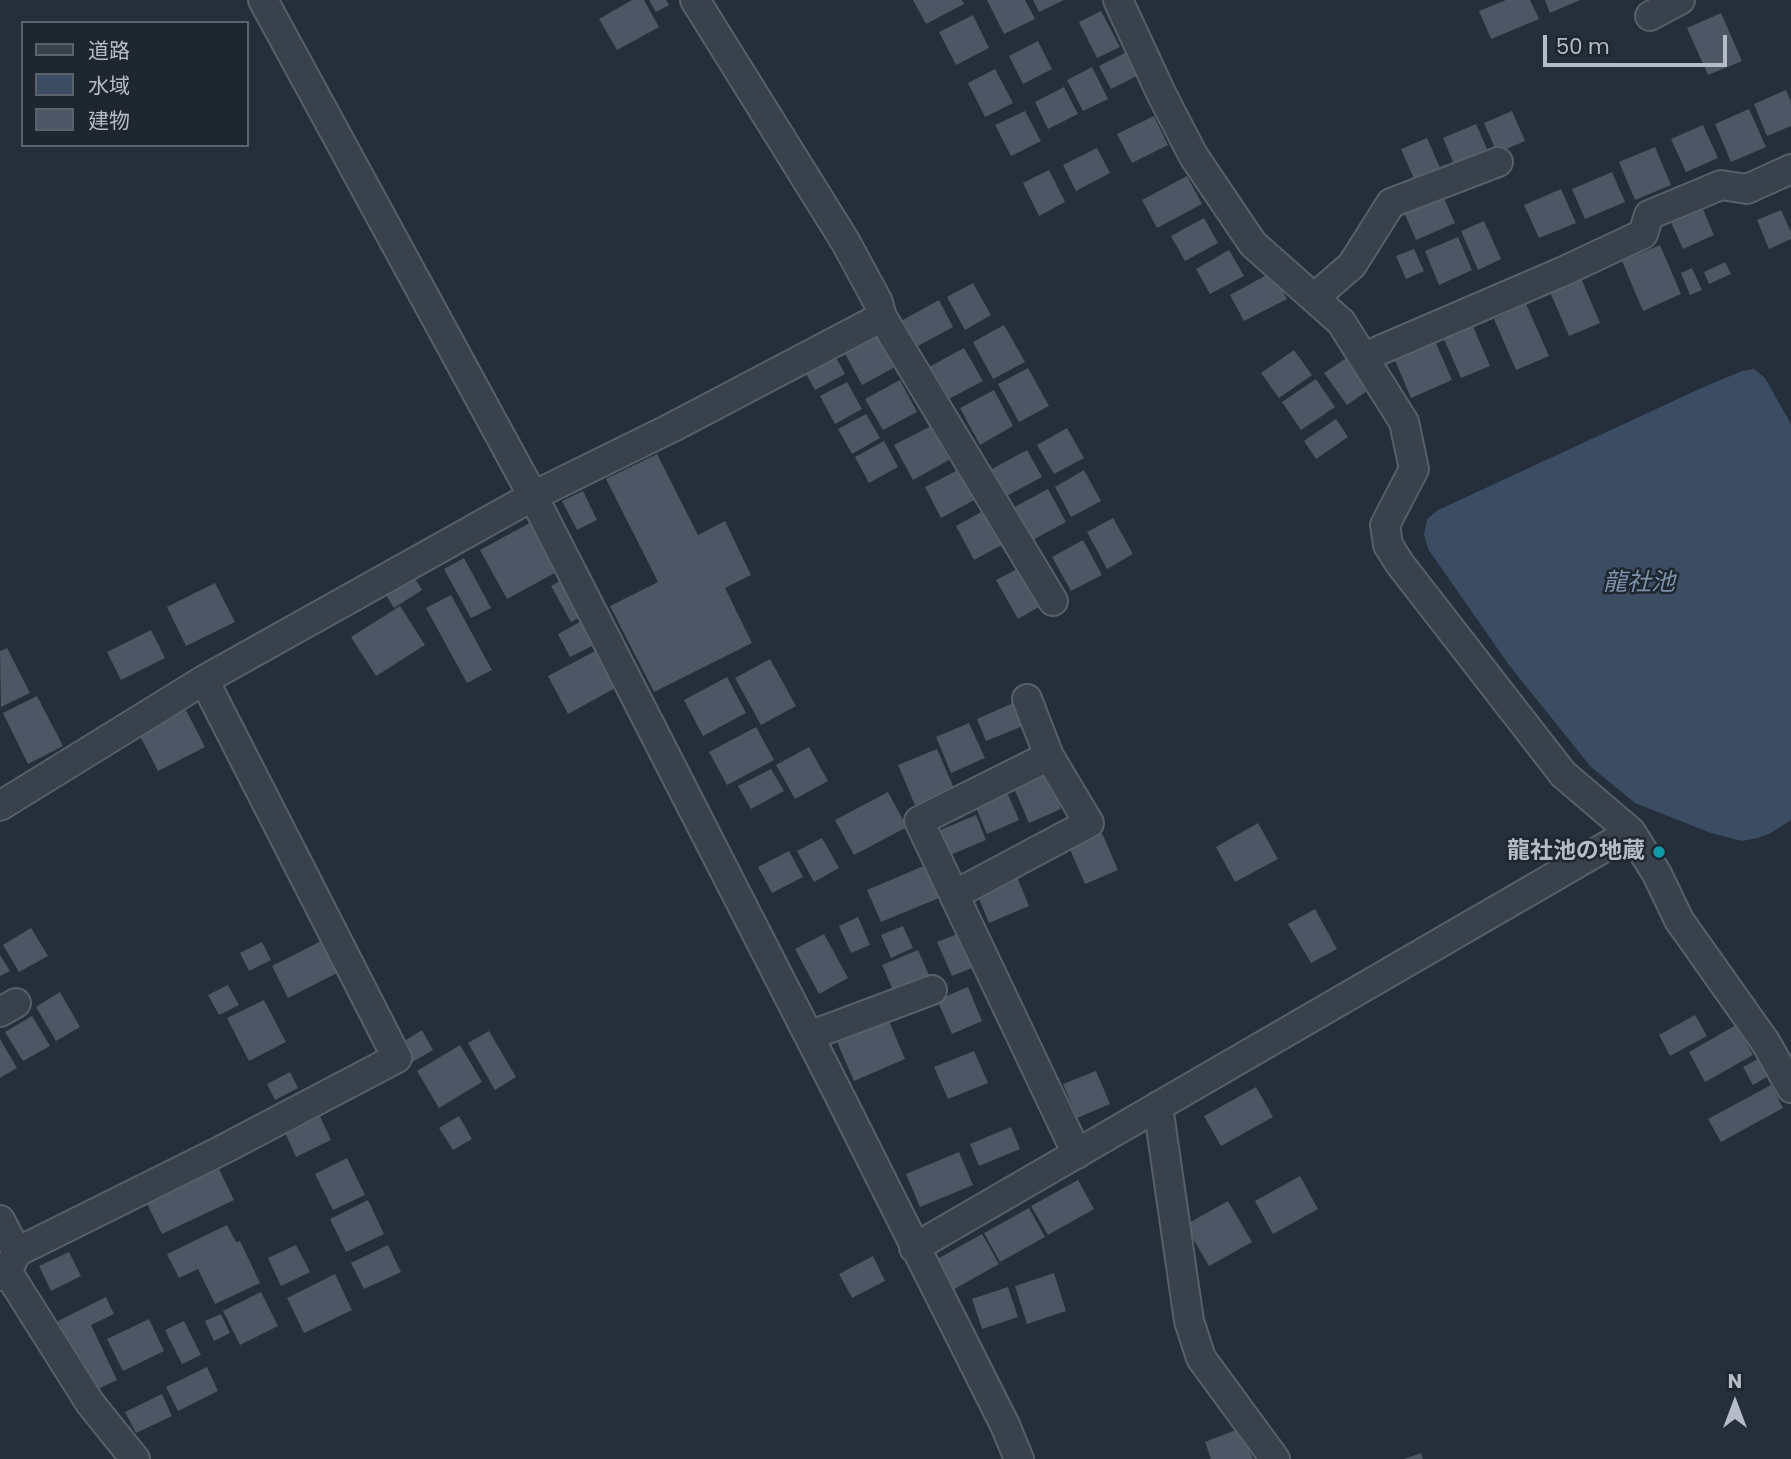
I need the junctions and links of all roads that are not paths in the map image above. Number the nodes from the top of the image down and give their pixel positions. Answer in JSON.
{"nodes":[{"id":1,"x":263,"y":0,"type":"edge"},
{"id":2,"x":695,"y":0,"type":"edge"},
{"id":3,"x":1118,"y":0,"type":"edge"},
{"id":4,"x":1680,"y":0,"type":"edge"},
{"id":5,"x":1650,"y":16,"type":"dead end"},
{"id":6,"x":1498,"y":162,"type":"dead end"},
{"id":7,"x":1791,"y":169,"type":"edge"},
{"id":8,"x":1314,"y":298,"type":"junction"},
{"id":9,"x":882,"y":317,"type":"junction"},
{"id":10,"x":1364,"y":357,"type":"junction"},
{"id":11,"x":533,"y":496,"type":"junction"},
{"id":12,"x":1053,"y":601,"type":"dead end"},
{"id":13,"x":204,"y":680,"type":"junction"},
{"id":14,"x":1027,"y":699,"type":"dead end"},
{"id":15,"x":1049,"y":756,"type":"junction"},
{"id":16,"x":0,"y":806,"type":"edge"},
{"id":17,"x":1631,"y":832,"type":"junction"},
{"id":18,"x":954,"y":895,"type":"junction"},
{"id":19,"x":932,"y":990,"type":"dead end"},
{"id":20,"x":809,"y":1037,"type":"junction"},
{"id":21,"x":1791,"y":1088,"type":"edge"},
{"id":22,"x":1158,"y":1106,"type":"junction"},
{"id":23,"x":1077,"y":1154,"type":"junction"},
{"id":24,"x":0,"y":1220,"type":"edge"},
{"id":25,"x":914,"y":1248,"type":"junction"},
{"id":26,"x":8,"y":1266,"type":"edge"},
{"id":27,"x":135,"y":1459,"type":"edge"},
{"id":28,"x":1019,"y":1459,"type":"edge"},
{"id":29,"x":1275,"y":1459,"type":"edge"}],
"edges":[{"from":1,"to":11,"type":"street"},
{"from":2,"to":9,"type":"street"},
{"from":3,"to":8,"type":"street"},
{"from":4,"to":5,"type":"street"},
{"from":6,"to":8,"type":"street"},
{"from":7,"to":10,"type":"street"},
{"from":8,"to":10,"type":"street"},
{"from":9,"to":11,"type":"street"},
{"from":9,"to":12,"type":"street"},
{"from":10,"to":17,"type":"street"},
{"from":11,"to":13,"type":"street"},
{"from":11,"to":20,"type":"street"},
{"from":13,"to":16,"type":"street"},
{"from":13,"to":26,"type":"street"},
{"from":14,"to":15,"type":"street"},
{"from":15,"to":18,"type":"street"},
{"from":15,"to":18,"type":"street"},
{"from":17,"to":21,"type":"street"},
{"from":17,"to":22,"type":"street"},
{"from":18,"to":23,"type":"street"},
{"from":19,"to":20,"type":"street"},
{"from":20,"to":25,"type":"street"},
{"from":22,"to":23,"type":"street"},
{"from":22,"to":29,"type":"street"},
{"from":23,"to":25,"type":"street"},
{"from":24,"to":26,"type":"street"},
{"from":25,"to":28,"type":"street"},
{"from":26,"to":27,"type":"street"}]}
